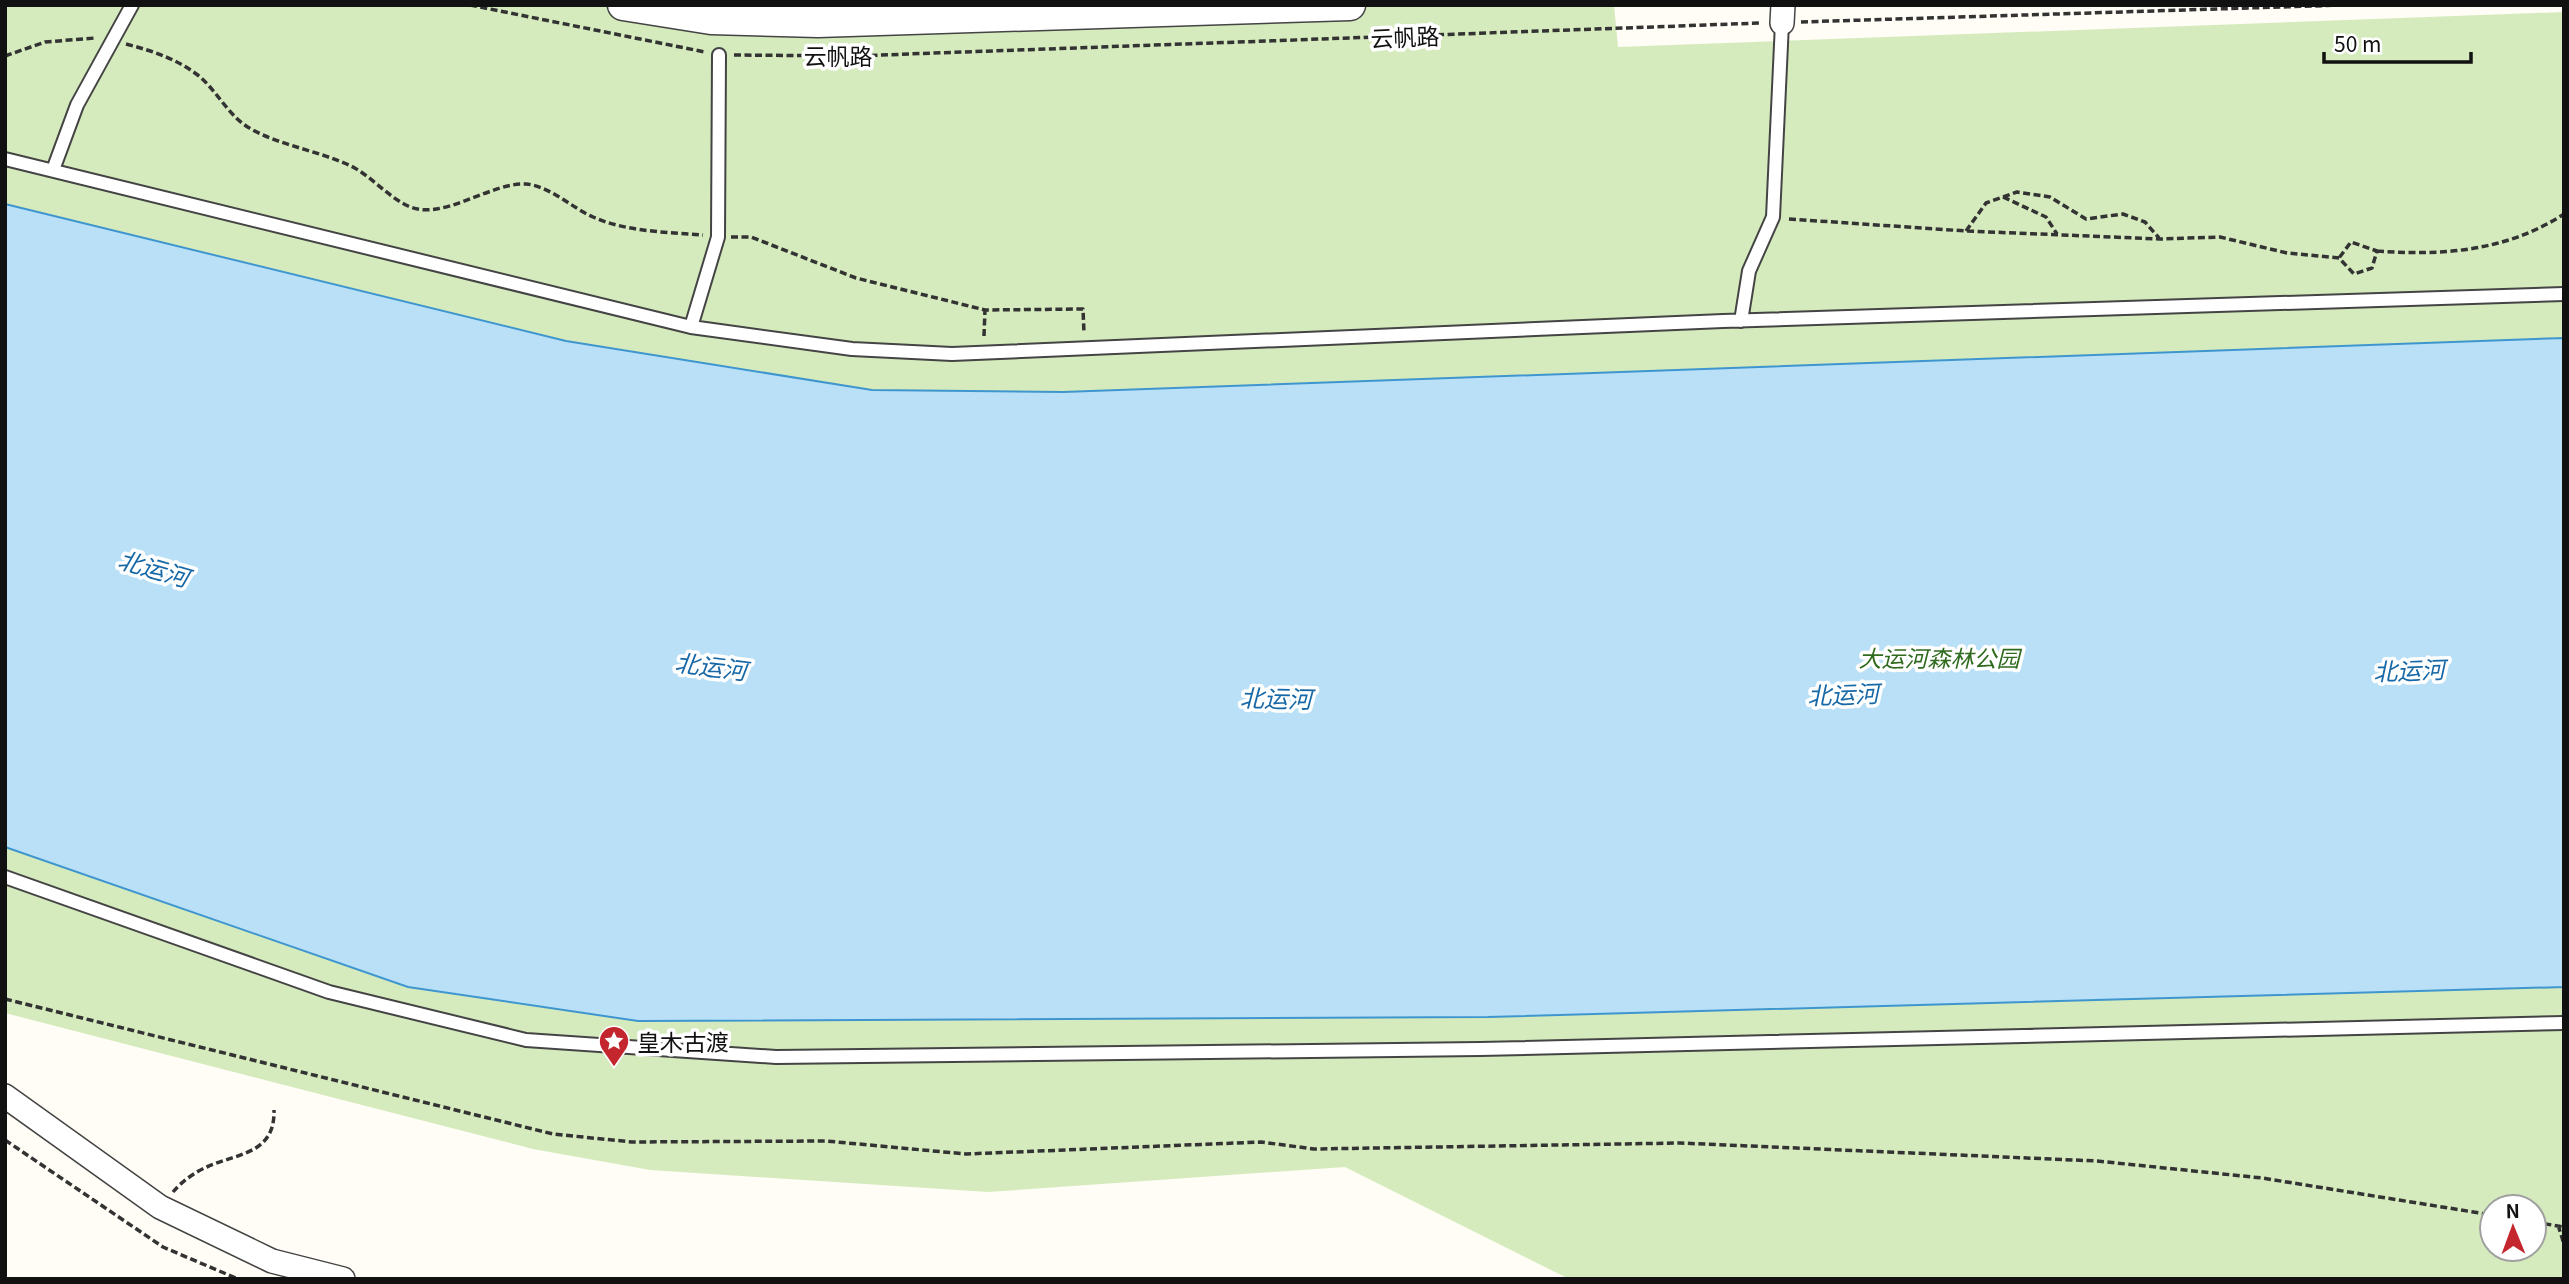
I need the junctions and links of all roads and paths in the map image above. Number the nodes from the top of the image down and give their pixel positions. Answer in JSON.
{"nodes":[{"id":1,"x":132,"y":5,"type":"edge"},
{"id":2,"x":470,"y":5,"type":"edge"},
{"id":3,"x":623,"y":5,"type":"edge"},
{"id":4,"x":1350,"y":5,"type":"edge"},
{"id":5,"x":2344,"y":5,"type":"edge"},
{"id":6,"x":724,"y":13,"type":"edge"},
{"id":7,"x":1783,"y":14,"type":"edge"},
{"id":8,"x":112,"y":40,"type":"junction"},
{"id":9,"x":719,"y":55,"type":"junction"},
{"id":10,"x":5,"y":56,"type":"edge"},
{"id":11,"x":5,"y":159,"type":"edge"},
{"id":12,"x":53,"y":170,"type":"junction"},
{"id":13,"x":2003,"y":197,"type":"junction"},
{"id":14,"x":2564,"y":214,"type":"edge"},
{"id":15,"x":1773,"y":218,"type":"junction"},
{"id":16,"x":1966,"y":231,"type":"junction"},
{"id":17,"x":2057,"y":235,"type":"junction"},
{"id":18,"x":719,"y":237,"type":"junction"},
{"id":19,"x":2160,"y":239,"type":"junction"},
{"id":20,"x":2377,"y":251,"type":"junction"},
{"id":21,"x":2339,"y":258,"type":"junction"},
{"id":22,"x":2564,"y":294,"type":"edge"},
{"id":23,"x":985,"y":310,"type":"junction"},
{"id":24,"x":1741,"y":321,"type":"junction"},
{"id":25,"x":691,"y":327,"type":"junction"},
{"id":26,"x":1084,"y":349,"type":"junction"},
{"id":27,"x":984,"y":352,"type":"junction"},
{"id":28,"x":5,"y":877,"type":"edge"},
{"id":29,"x":5,"y":999,"type":"edge"},
{"id":30,"x":2564,"y":1023,"type":"edge"},
{"id":31,"x":5,"y":1096,"type":"edge"},
{"id":32,"x":274,"y":1110,"type":"dead end"},
{"id":33,"x":5,"y":1140,"type":"edge"},
{"id":34,"x":160,"y":1207,"type":"junction"},
{"id":35,"x":2478,"y":1213,"type":"edge"},
{"id":36,"x":2548,"y":1224,"type":"edge"},
{"id":37,"x":2558,"y":1225,"type":"junction"},
{"id":38,"x":2564,"y":1227,"type":"edge"},
{"id":39,"x":2564,"y":1244,"type":"edge"},
{"id":40,"x":238,"y":1279,"type":"edge"},
{"id":41,"x":343,"y":1279,"type":"edge"}],
"edges":[{"from":1,"to":8,"type":"lane"},
{"from":2,"to":9,"type":"path","name":"云帆路"},
{"from":3,"to":6,"type":"street","name":"云帆路"},
{"from":4,"to":6,"type":"street","name":"云帆路"},
{"from":5,"to":7,"type":"path","name":"云帆路"},
{"from":7,"to":9,"type":"path","name":"云帆路"},
{"from":7,"to":15,"type":"lane"},
{"from":8,"to":10,"type":"path"},
{"from":8,"to":12,"type":"lane"},
{"from":8,"to":18,"type":"path"},
{"from":9,"to":18,"type":"lane"},
{"from":11,"to":12,"type":"lane"},
{"from":12,"to":25,"type":"lane"},
{"from":13,"to":16,"type":"path"},
{"from":13,"to":17,"type":"path"},
{"from":13,"to":19,"type":"path"},
{"from":14,"to":20,"type":"path"},
{"from":15,"to":16,"type":"path"},
{"from":15,"to":24,"type":"lane"},
{"from":16,"to":17,"type":"path"},
{"from":17,"to":19,"type":"path"},
{"from":18,"to":23,"type":"path"},
{"from":18,"to":25,"type":"lane"},
{"from":19,"to":21,"type":"path"},
{"from":20,"to":21,"type":"path"},
{"from":20,"to":21,"type":"path"},
{"from":22,"to":24,"type":"lane"},
{"from":23,"to":26,"type":"path"},
{"from":23,"to":27,"type":"path"},
{"from":24,"to":26,"type":"lane"},
{"from":25,"to":27,"type":"lane"},
{"from":26,"to":27,"type":"lane"},
{"from":28,"to":30,"type":"lane"},
{"from":29,"to":35,"type":"path"},
{"from":31,"to":34,"type":"street"},
{"from":32,"to":34,"type":"path"},
{"from":33,"to":40,"type":"path"},
{"from":34,"to":41,"type":"street"},
{"from":36,"to":37,"type":"path"},
{"from":37,"to":38,"type":"path"},
{"from":37,"to":39,"type":"path"}]}
